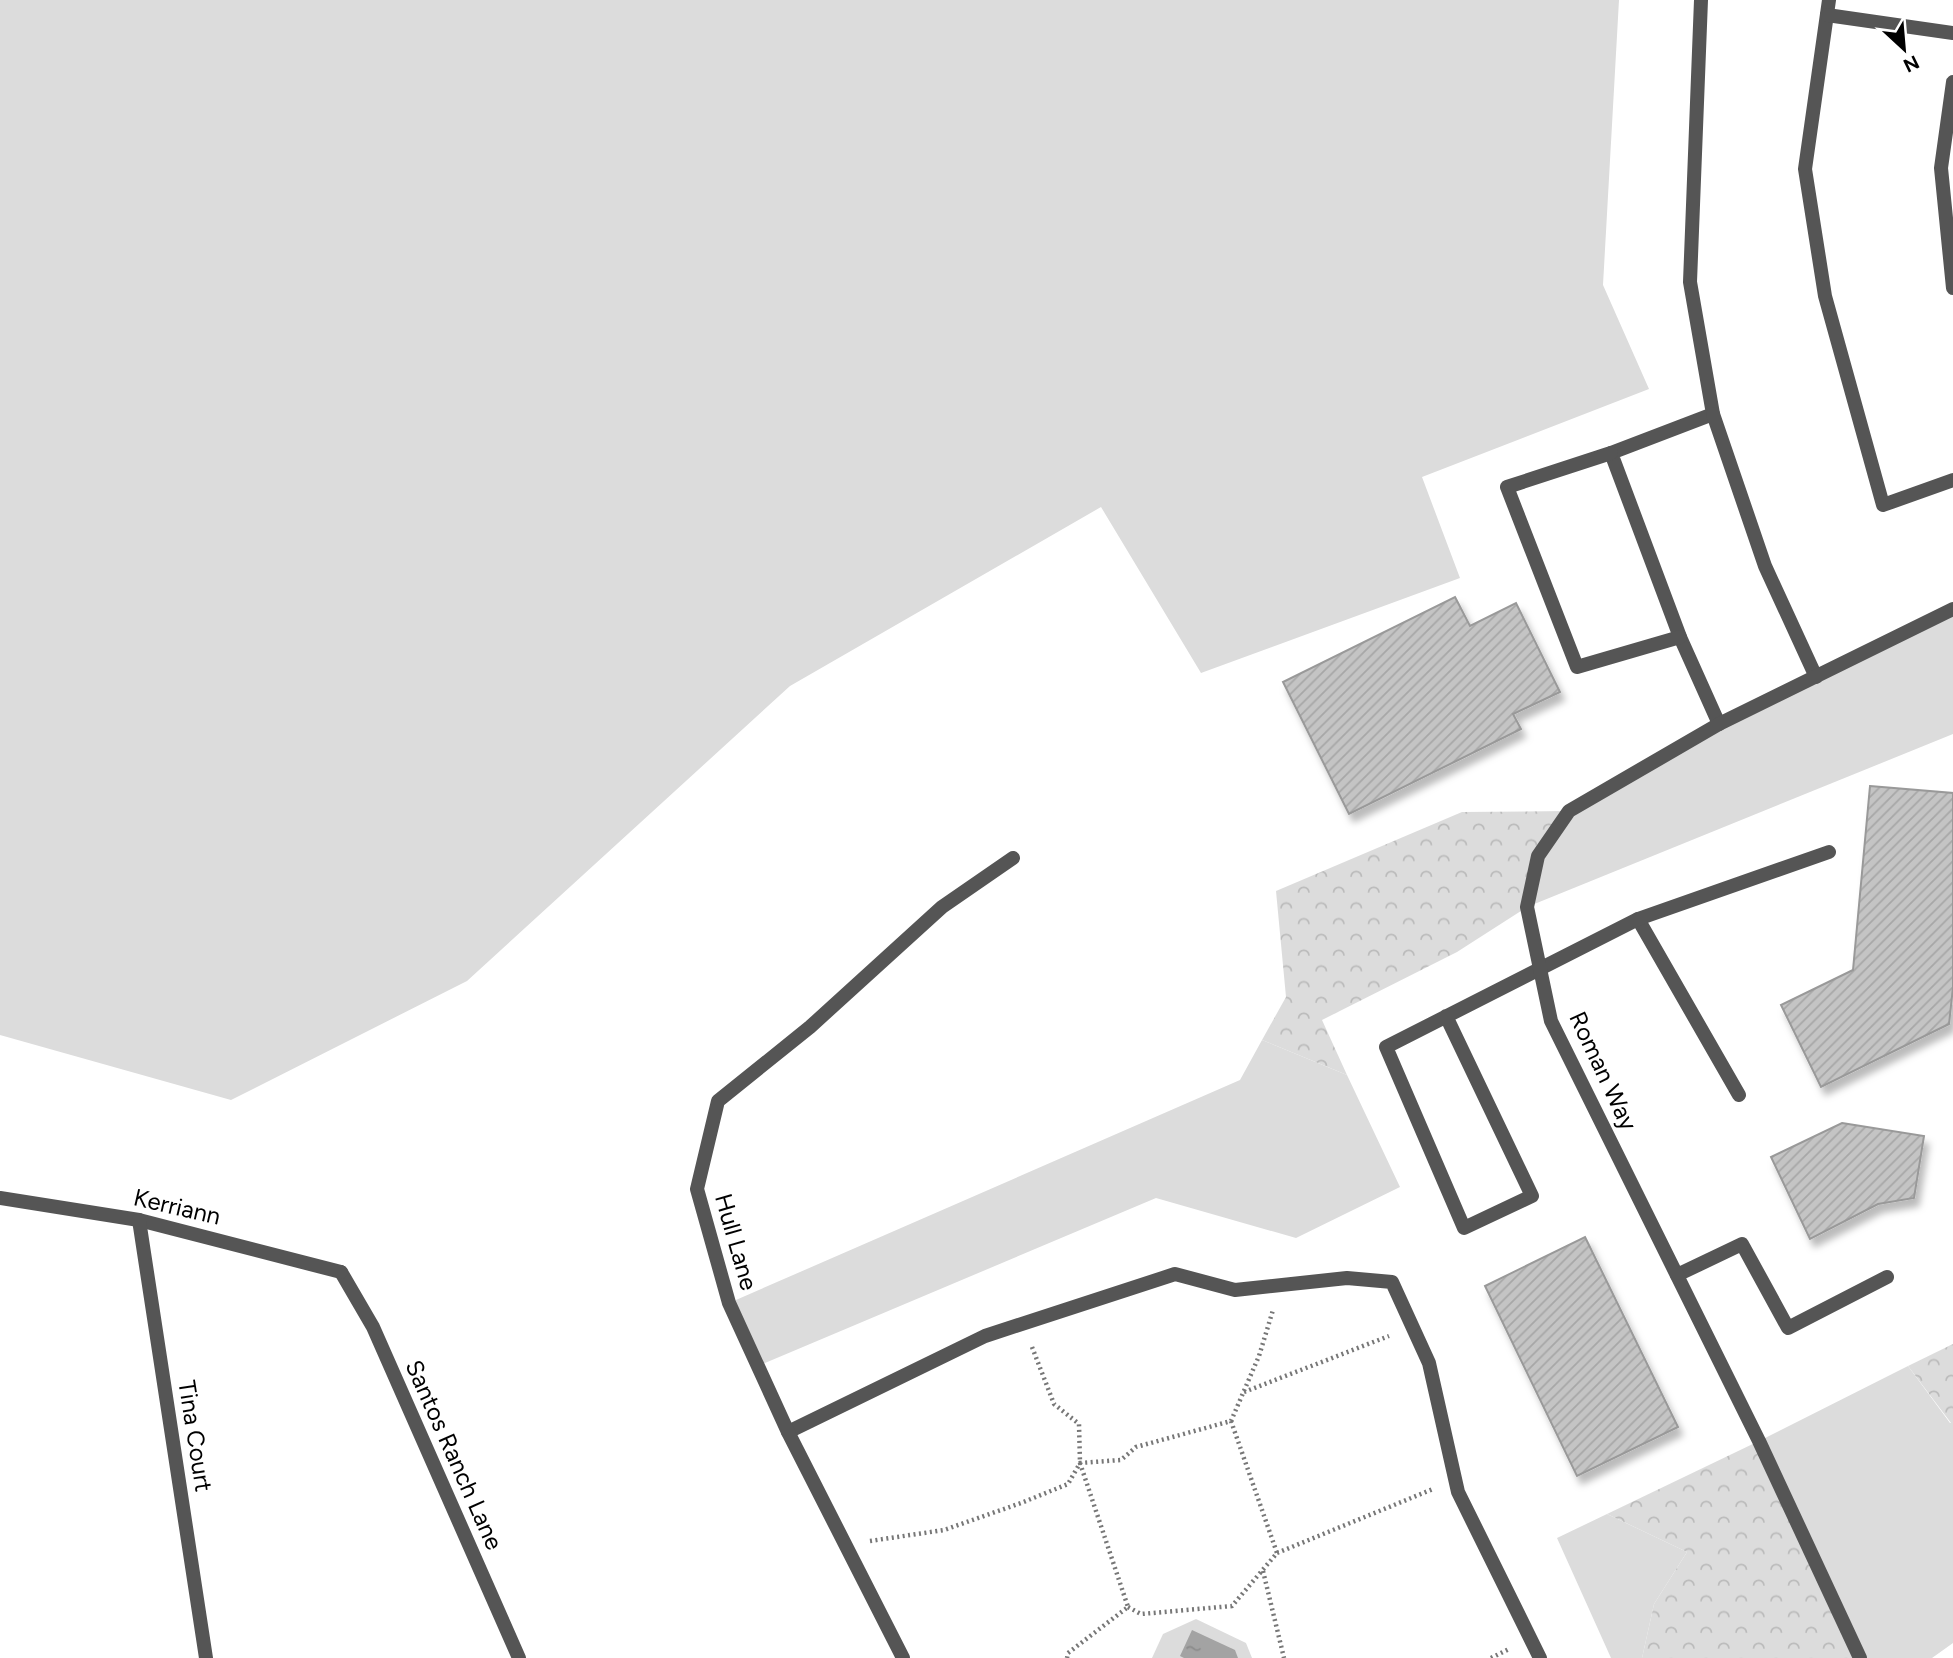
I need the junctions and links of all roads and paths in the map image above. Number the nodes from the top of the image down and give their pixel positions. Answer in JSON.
{"nodes":[{"id":1,"x":1700,"y":0,"type":"edge"},
{"id":2,"x":1829,"y":0,"type":"edge"},
{"id":3,"x":1827,"y":15,"type":"junction"},
{"id":4,"x":1953,"y":33,"type":"edge"},
{"id":5,"x":1953,"y":82,"type":"edge"},
{"id":6,"x":1953,"y":288,"type":"edge"},
{"id":7,"x":1713,"y":414,"type":"junction"},
{"id":8,"x":1611,"y":453,"type":"junction"},
{"id":9,"x":1953,"y":480,"type":"edge"},
{"id":10,"x":1953,"y":609,"type":"edge"},
{"id":11,"x":1681,"y":637,"type":"junction"},
{"id":12,"x":1816,"y":677,"type":"junction"},
{"id":13,"x":1719,"y":724,"type":"junction"},
{"id":14,"x":1829,"y":852,"type":"dead end"},
{"id":15,"x":1013,"y":858,"type":"dead end"},
{"id":16,"x":1638,"y":919,"type":"junction"},
{"id":17,"x":1540,"y":968,"type":"junction"},
{"id":18,"x":1446,"y":1016,"type":"junction"},
{"id":19,"x":1739,"y":1095,"type":"dead end"},
{"id":20,"x":0,"y":1198,"type":"edge"},
{"id":21,"x":139,"y":1220,"type":"junction"},
{"id":22,"x":341,"y":1272,"type":"joint"},
{"id":23,"x":1677,"y":1275,"type":"junction"},
{"id":24,"x":1888,"y":1277,"type":"dead end"},
{"id":25,"x":1280,"y":1285,"type":"junction"},
{"id":26,"x":1022,"y":1324,"type":"junction"},
{"id":27,"x":1413,"y":1327,"type":"junction"},
{"id":28,"x":1243,"y":1392,"type":"junction"},
{"id":29,"x":1231,"y":1421,"type":"junction"},
{"id":30,"x":788,"y":1432,"type":"junction"},
{"id":31,"x":1080,"y":1463,"type":"junction"},
{"id":32,"x":1458,"y":1492,"type":"junction"},
{"id":33,"x":845,"y":1545,"type":"junction"},
{"id":34,"x":1277,"y":1553,"type":"junction"},
{"id":35,"x":1263,"y":1570,"type":"junction"},
{"id":36,"x":1128,"y":1607,"type":"junction"},
{"id":37,"x":206,"y":1658,"type":"edge"},
{"id":38,"x":519,"y":1658,"type":"edge"},
{"id":39,"x":904,"y":1658,"type":"edge"},
{"id":40,"x":1067,"y":1658,"type":"edge"},
{"id":41,"x":1284,"y":1658,"type":"edge"},
{"id":42,"x":1540,"y":1658,"type":"edge"},
{"id":43,"x":1860,"y":1658,"type":"edge"}],
"edges":[{"from":1,"to":7,"type":"street"},
{"from":2,"to":3,"type":"street"},
{"from":3,"to":4,"type":"street"},
{"from":3,"to":9,"type":"street"},
{"from":5,"to":6,"type":"street"},
{"from":7,"to":8,"type":"street"},
{"from":7,"to":12,"type":"street"},
{"from":8,"to":11,"type":"street"},
{"from":8,"to":11,"type":"street"},
{"from":10,"to":12,"type":"street","name":"Roman Way"},
{"from":11,"to":13,"type":"street"},
{"from":12,"to":13,"type":"street","name":"Roman Way"},
{"from":13,"to":17,"type":"street","name":"Roman Way"},
{"from":14,"to":16,"type":"street"},
{"from":15,"to":30,"type":"street","name":"Hull Lane"},
{"from":16,"to":17,"type":"street"},
{"from":16,"to":19,"type":"street"},
{"from":17,"to":18,"type":"street"},
{"from":17,"to":23,"type":"street","name":"Roman Way"},
{"from":18,"to":18,"type":"street"},
{"from":20,"to":21,"type":"street","name":"Kerriann"},
{"from":21,"to":22,"type":"street","name":"Kerriann"},
{"from":21,"to":37,"type":"street","name":"Tina Court"},
{"from":22,"to":38,"type":"street","name":"Santos Ranch Lane"},
{"from":23,"to":24,"type":"street"},
{"from":23,"to":43,"type":"street","name":"Roman Way"},
{"from":25,"to":26,"type":"street"},
{"from":25,"to":27,"type":"street"},
{"from":25,"to":28,"type":"path"},
{"from":26,"to":30,"type":"street"},
{"from":26,"to":31,"type":"path"},
{"from":27,"to":28,"type":"path"},
{"from":27,"to":32,"type":"street"},
{"from":28,"to":29,"type":"path"},
{"from":29,"to":31,"type":"path"},
{"from":29,"to":34,"type":"path"},
{"from":30,"to":33,"type":"street","name":"Hull Lane"},
{"from":31,"to":33,"type":"path"},
{"from":31,"to":36,"type":"path"},
{"from":32,"to":34,"type":"path"},
{"from":32,"to":42,"type":"street"},
{"from":33,"to":39,"type":"street","name":"Hull Lane"},
{"from":34,"to":35,"type":"path"},
{"from":35,"to":36,"type":"path"},
{"from":35,"to":41,"type":"path"},
{"from":36,"to":40,"type":"path"}]}
